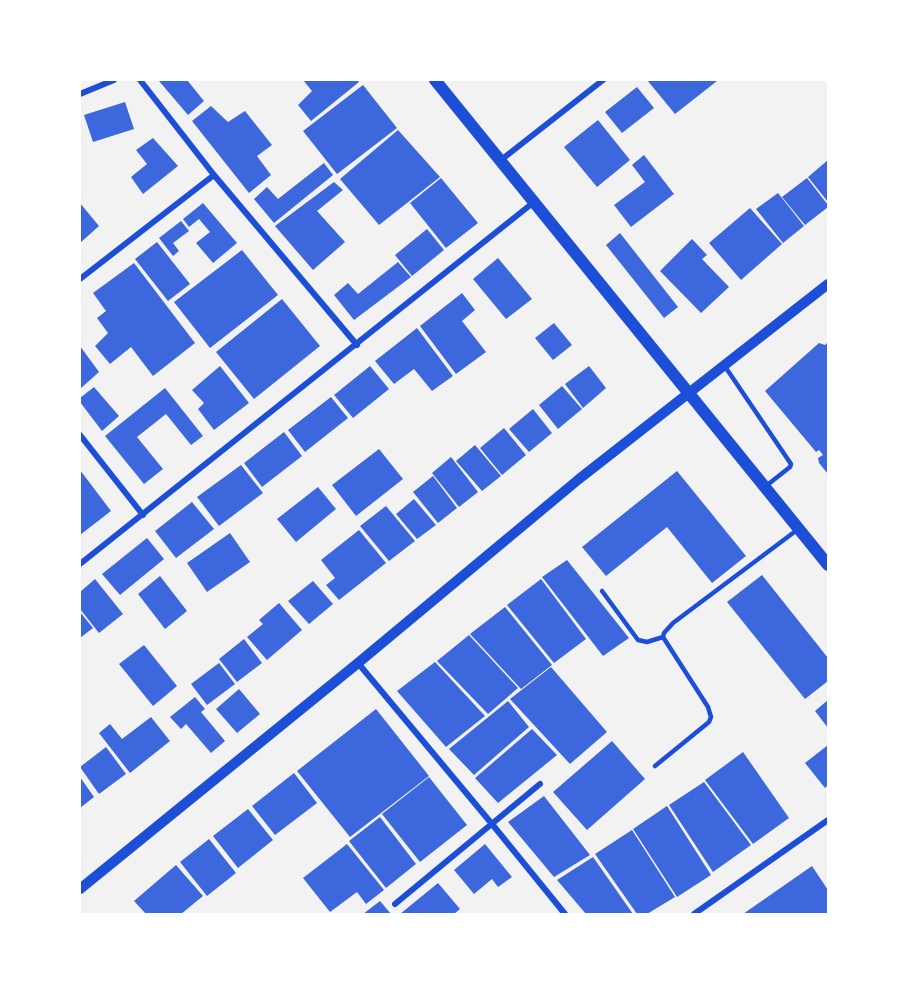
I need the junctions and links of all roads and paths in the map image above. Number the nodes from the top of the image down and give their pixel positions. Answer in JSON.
{"nodes":[{"id":1,"x":114,"y":80,"type":"edge"},
{"id":2,"x":140,"y":80,"type":"edge"},
{"id":3,"x":435,"y":80,"type":"edge"},
{"id":4,"x":603,"y":80,"type":"edge"},
{"id":5,"x":80,"y":94,"type":"edge"},
{"id":6,"x":501,"y":160,"type":"junction"},
{"id":7,"x":214,"y":175,"type":"junction"},
{"id":8,"x":535,"y":202,"type":"junction"},
{"id":9,"x":80,"y":279,"type":"edge"},
{"id":10,"x":828,"y":284,"type":"edge"},
{"id":11,"x":357,"y":345,"type":"junction"},
{"id":12,"x":724,"y":365,"type":"junction"},
{"id":13,"x":689,"y":392,"type":"junction"},
{"id":14,"x":80,"y":435,"type":"edge"},
{"id":15,"x":765,"y":486,"type":"junction"},
{"id":16,"x":143,"y":515,"type":"junction"},
{"id":17,"x":799,"y":528,"type":"junction"},
{"id":18,"x":80,"y":564,"type":"edge"},
{"id":19,"x":828,"y":565,"type":"edge"},
{"id":20,"x":602,"y":591,"type":"dead end"},
{"id":21,"x":663,"y":637,"type":"junction"},
{"id":22,"x":358,"y":663,"type":"junction"},
{"id":23,"x":655,"y":766,"type":"dead end"},
{"id":24,"x":540,"y":784,"type":"dead end"},
{"id":25,"x":828,"y":820,"type":"edge"},
{"id":26,"x":492,"y":824,"type":"junction"},
{"id":27,"x":80,"y":889,"type":"edge"},
{"id":28,"x":395,"y":904,"type":"dead end"},
{"id":29,"x":565,"y":915,"type":"edge"},
{"id":30,"x":694,"y":915,"type":"edge"}],
"edges":[{"from":1,"to":5,"type":"street"},
{"from":2,"to":7,"type":"street"},
{"from":3,"to":6,"type":"main road"},
{"from":4,"to":6,"type":"street"},
{"from":6,"to":8,"type":"main road"},
{"from":7,"to":9,"type":"street"},
{"from":7,"to":11,"type":"street"},
{"from":8,"to":11,"type":"street"},
{"from":8,"to":13,"type":"main road"},
{"from":10,"to":12,"type":"street"},
{"from":11,"to":16,"type":"street"},
{"from":12,"to":13,"type":"street"},
{"from":12,"to":15,"type":"lane"},
{"from":13,"to":15,"type":"main road"},
{"from":13,"to":22,"type":"street"},
{"from":14,"to":16,"type":"street"},
{"from":15,"to":17,"type":"main road"},
{"from":16,"to":18,"type":"street"},
{"from":17,"to":19,"type":"main road"},
{"from":17,"to":21,"type":"lane"},
{"from":20,"to":21,"type":"lane"},
{"from":21,"to":23,"type":"lane"},
{"from":22,"to":26,"type":"street"},
{"from":22,"to":27,"type":"street"},
{"from":24,"to":26,"type":"street"},
{"from":25,"to":30,"type":"street"},
{"from":26,"to":28,"type":"street"},
{"from":26,"to":29,"type":"street"}]}
